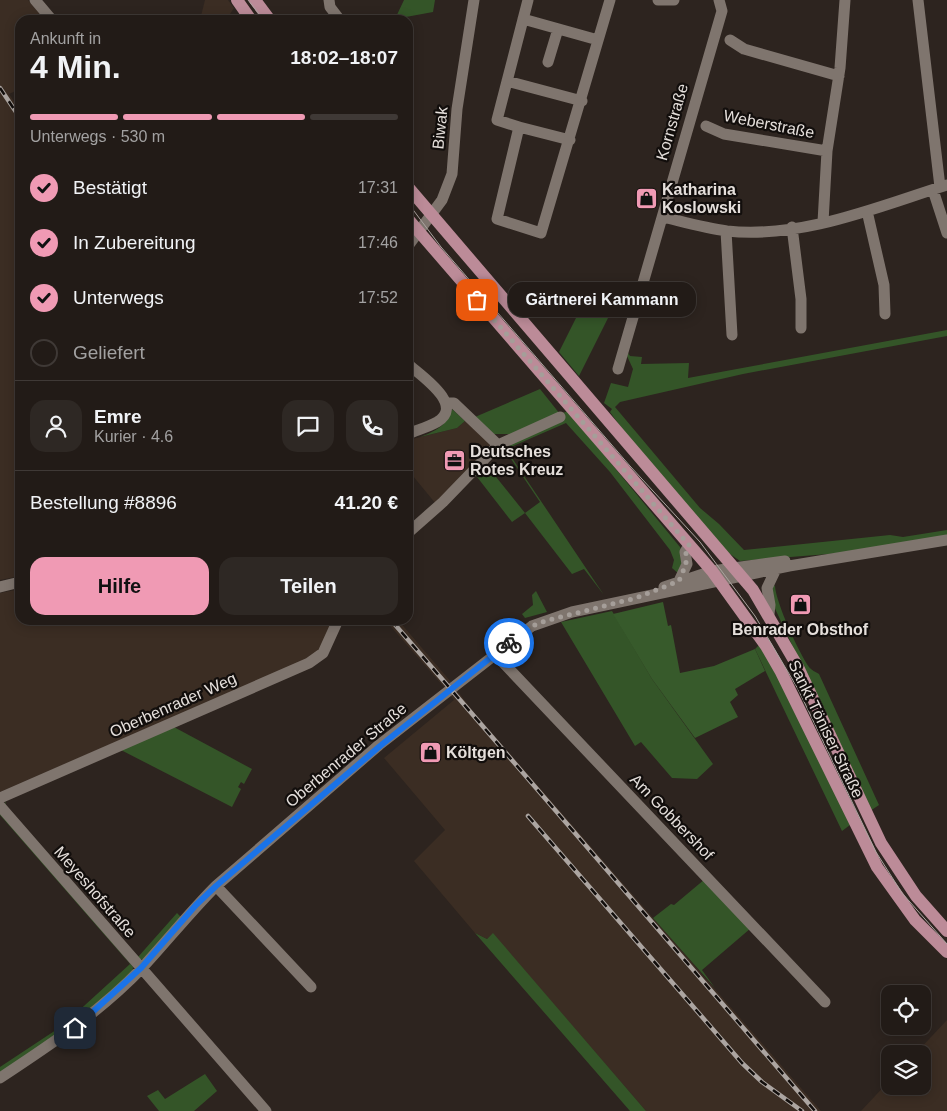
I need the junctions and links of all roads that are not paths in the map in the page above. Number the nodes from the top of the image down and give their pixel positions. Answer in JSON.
{"nodes":[{"id":1,"x":35,"y":0,"type":"edge"},
{"id":2,"x":237,"y":0,"type":"edge"},
{"id":3,"x":255,"y":0,"type":"edge"},
{"id":4,"x":329,"y":0,"type":"edge"},
{"id":5,"x":474,"y":0,"type":"edge"},
{"id":6,"x":528,"y":0,"type":"edge"},
{"id":7,"x":610,"y":0,"type":"edge"},
{"id":8,"x":658,"y":0,"type":"edge"},
{"id":9,"x":674,"y":0,"type":"edge"},
{"id":10,"x":719,"y":0,"type":"edge"},
{"id":11,"x":845,"y":0,"type":"edge"},
{"id":12,"x":918,"y":0,"type":"edge"},
{"id":13,"x":48,"y":15,"type":"edge"},
{"id":14,"x":248,"y":15,"type":"edge"},
{"id":15,"x":266,"y":15,"type":"edge"},
{"id":16,"x":336,"y":15,"type":"edge"},
{"id":17,"x":523,"y":19,"type":"junction"},
{"id":18,"x":558,"y":29,"type":"junction"},
{"id":19,"x":598,"y":40,"type":"junction"},
{"id":20,"x":730,"y":40,"type":"dead end"},
{"id":21,"x":548,"y":62,"type":"dead end"},
{"id":22,"x":839,"y":76,"type":"junction"},
{"id":23,"x":506,"y":81,"type":"junction"},
{"id":24,"x":582,"y":101,"type":"junction"},
{"id":25,"x":706,"y":126,"type":"dead end"},
{"id":26,"x":519,"y":127,"type":"junction"},
{"id":27,"x":570,"y":140,"type":"junction"},
{"id":28,"x":827,"y":151,"type":"junction"},
{"id":29,"x":940,"y":187,"type":"edge"},
{"id":30,"x":413,"y":194,"type":"edge"},
{"id":31,"x":868,"y":211,"type":"junction"},
{"id":32,"x":432,"y":216,"type":"junction"},
{"id":33,"x":663,"y":217,"type":"junction"},
{"id":34,"x":823,"y":222,"type":"junction"},
{"id":35,"x":413,"y":225,"type":"edge"},
{"id":36,"x":792,"y":227,"type":"junction"},
{"id":37,"x":726,"y":231,"type":"junction"},
{"id":38,"x":419,"y":232,"type":"junction"},
{"id":39,"x":947,"y":233,"type":"edge"},
{"id":40,"x":413,"y":240,"type":"edge"},
{"id":41,"x":885,"y":314,"type":"dead end"},
{"id":42,"x":801,"y":328,"type":"dead end"},
{"id":43,"x":732,"y":335,"type":"dead end"},
{"id":44,"x":413,"y":368,"type":"edge"},
{"id":45,"x":618,"y":369,"type":"dead end"},
{"id":46,"x":446,"y":404,"type":"junction"},
{"id":47,"x":560,"y":417,"type":"dead end"},
{"id":48,"x":413,"y":432,"type":"edge"},
{"id":49,"x":498,"y":444,"type":"junction"},
{"id":50,"x":413,"y":528,"type":"edge"},
{"id":51,"x":947,"y":540,"type":"edge"},
{"id":52,"x":689,"y":545,"type":"junction"},
{"id":53,"x":848,"y":555,"type":"junction"},
{"id":54,"x":776,"y":569,"type":"junction"},
{"id":55,"x":738,"y":572,"type":"junction"},
{"id":56,"x":716,"y":576,"type":"junction"},
{"id":57,"x":679,"y":581,"type":"junction"},
{"id":58,"x":15,"y":583,"type":"edge"},
{"id":59,"x":0,"y":586,"type":"edge"},
{"id":60,"x":636,"y":598,"type":"junction"},
{"id":61,"x":769,"y":614,"type":"junction"},
{"id":62,"x":336,"y":625,"type":"edge"},
{"id":63,"x":495,"y":654,"type":"junction"},
{"id":64,"x":0,"y":798,"type":"edge"},
{"id":65,"x":0,"y":806,"type":"edge"},
{"id":66,"x":216,"y":886,"type":"junction"},
{"id":67,"x":947,"y":931,"type":"edge"},
{"id":68,"x":947,"y":952,"type":"edge"},
{"id":69,"x":141,"y":968,"type":"junction"},
{"id":70,"x":311,"y":987,"type":"dead end"},
{"id":71,"x":825,"y":1002,"type":"dead end"},
{"id":72,"x":0,"y":1078,"type":"edge"},
{"id":73,"x":266,"y":1111,"type":"edge"}],
"edges":[{"from":1,"to":13,"type":"street"},
{"from":2,"to":14,"type":"main road"},
{"from":3,"to":15,"type":"main road"},
{"from":4,"to":16,"type":"street"},
{"from":5,"to":32,"type":"street","name":"Biwak"},
{"from":6,"to":17,"type":"street"},
{"from":7,"to":19,"type":"street"},
{"from":8,"to":9,"type":"street"},
{"from":10,"to":33,"type":"street","name":"Kornstraße"},
{"from":11,"to":22,"type":"street","name":"Weberstraße"},
{"from":12,"to":29,"type":"street"},
{"from":17,"to":18,"type":"street"},
{"from":17,"to":23,"type":"street"},
{"from":18,"to":19,"type":"street"},
{"from":18,"to":21,"type":"street"},
{"from":19,"to":24,"type":"street"},
{"from":20,"to":22,"type":"street"},
{"from":22,"to":28,"type":"street","name":"Weberstraße"},
{"from":23,"to":24,"type":"street"},
{"from":23,"to":26,"type":"street"},
{"from":24,"to":27,"type":"street"},
{"from":25,"to":28,"type":"street","name":"Weberstraße"},
{"from":26,"to":27,"type":"street"},
{"from":26,"to":27,"type":"street"},
{"from":28,"to":34,"type":"street","name":"Weberstraße"},
{"from":29,"to":31,"type":"street"},
{"from":29,"to":39,"type":"street"},
{"from":30,"to":32,"type":"main road","name":"Sankt Töniser Straße"},
{"from":31,"to":34,"type":"street"},
{"from":31,"to":41,"type":"street"},
{"from":32,"to":38,"type":"street","name":"Biwak"},
{"from":32,"to":55,"type":"main road","name":"Sankt Töniser Straße"},
{"from":33,"to":37,"type":"street"},
{"from":33,"to":45,"type":"street","name":"Kornstraße"},
{"from":34,"to":36,"type":"street"},
{"from":35,"to":38,"type":"main road","name":"Sankt Töniser Straße"},
{"from":36,"to":37,"type":"street"},
{"from":36,"to":42,"type":"street"},
{"from":37,"to":43,"type":"street"},
{"from":38,"to":40,"type":"street","name":"Biwak"},
{"from":38,"to":52,"type":"main road","name":"Sankt Töniser Straße"},
{"from":44,"to":46,"type":"street"},
{"from":46,"to":48,"type":"street"},
{"from":46,"to":49,"type":"street"},
{"from":47,"to":49,"type":"street"},
{"from":49,"to":50,"type":"street"},
{"from":51,"to":53,"type":"street","name":"Oberbenrader Straße"},
{"from":52,"to":56,"type":"main road","name":"Sankt Töniser Straße"},
{"from":52,"to":57,"type":"street"},
{"from":53,"to":54,"type":"street","name":"Oberbenrader Straße"},
{"from":53,"to":55,"type":"street","name":"Oberbenrader Straße"},
{"from":54,"to":55,"type":"street","name":"Oberbenrader Straße"},
{"from":54,"to":61,"type":"street"},
{"from":55,"to":56,"type":"street","name":"Oberbenrader Straße"},
{"from":55,"to":61,"type":"main road","name":"Sankt Töniser Straße"},
{"from":56,"to":57,"type":"street","name":"Oberbenrader Straße"},
{"from":56,"to":60,"type":"street","name":"Oberbenrader Straße"},
{"from":56,"to":68,"type":"main road","name":"Sankt Töniser Straße"},
{"from":57,"to":60,"type":"street","name":"Oberbenrader Straße"},
{"from":58,"to":59,"type":"street"},
{"from":60,"to":63,"type":"street","name":"Oberbenrader Straße"},
{"from":61,"to":67,"type":"main road","name":"Sankt Töniser Straße"},
{"from":62,"to":64,"type":"street","name":"Oberbenrader Weg"},
{"from":63,"to":66,"type":"street","name":"Oberbenrader Straße"},
{"from":63,"to":71,"type":"street","name":"Am Gobbershof"},
{"from":65,"to":69,"type":"street","name":"Meyeshofstraße"},
{"from":66,"to":69,"type":"street","name":"Oberbenrader Straße"},
{"from":66,"to":70,"type":"street"},
{"from":69,"to":72,"type":"street","name":"Oberbenrader Straße"},
{"from":69,"to":73,"type":"street","name":"Meyeshofstraße"}]}
